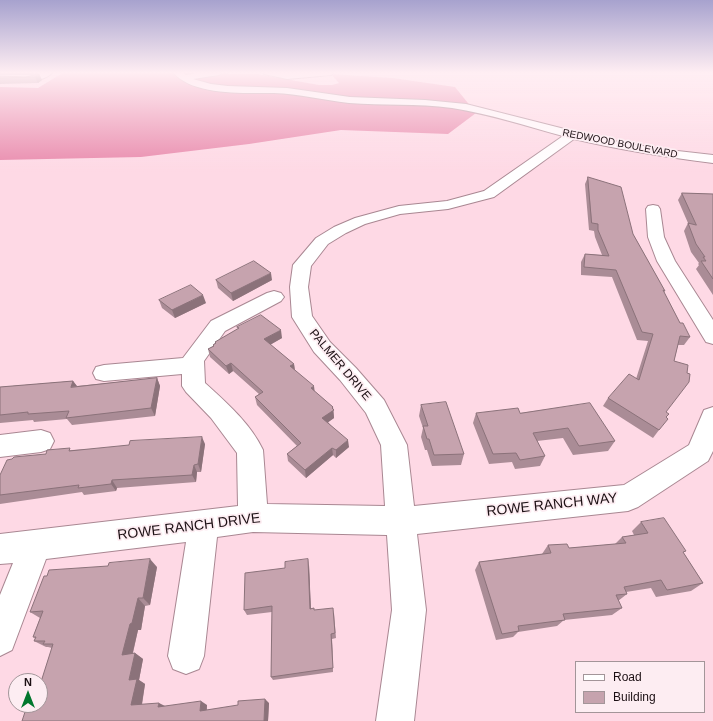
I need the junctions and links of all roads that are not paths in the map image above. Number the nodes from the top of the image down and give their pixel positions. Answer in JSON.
{"nodes":[{"id":1,"x":453,"y":106,"type":"edge"},
{"id":2,"x":572,"y":135,"type":"junction"},
{"id":3,"x":621,"y":146,"type":"junction"},
{"id":4,"x":550,"y":151,"type":"junction"},
{"id":5,"x":713,"y":159,"type":"edge"},
{"id":6,"x":653,"y":209,"type":"dead end"},
{"id":7,"x":274,"y":297,"type":"dead end"},
{"id":8,"x":713,"y":338,"type":"edge"},
{"id":9,"x":193,"y":365,"type":"junction"},
{"id":10,"x":104,"y":373,"type":"dead end"},
{"id":11,"x":713,"y":417,"type":"edge"},
{"id":12,"x":41,"y":441,"type":"dead end"},
{"id":13,"x":2,"y":449,"type":"edge"},
{"id":14,"x":253,"y":518,"type":"junction"},
{"id":15,"x":402,"y":521,"type":"junction"},
{"id":16,"x":204,"y":525,"type":"junction"},
{"id":17,"x":36,"y":545,"type":"junction"},
{"id":18,"x":0,"y":549,"type":"edge"},
{"id":19,"x":0,"y":638,"type":"edge"},
{"id":20,"x":186,"y":656,"type":"dead end"},
{"id":21,"x":395,"y":721,"type":"edge"}],
"edges":[{"from":1,"to":2,"type":"street","name":"REDWOOD BOULEVARD"},
{"from":2,"to":3,"type":"street","name":"REDWOOD BOULEVARD"},
{"from":2,"to":4,"type":"street","name":"PALMER DRIVE"},
{"from":3,"to":4,"type":"street"},
{"from":3,"to":5,"type":"street","name":"REDWOOD BOULEVARD"},
{"from":4,"to":15,"type":"street","name":"PALMER DRIVE"},
{"from":6,"to":8,"type":"street"},
{"from":7,"to":9,"type":"street"},
{"from":9,"to":10,"type":"street"},
{"from":9,"to":14,"type":"street"},
{"from":11,"to":15,"type":"street","name":"ROWE RANCH WAY"},
{"from":12,"to":13,"type":"street"},
{"from":14,"to":15,"type":"street","name":"ROWE RANCH DRIVE"},
{"from":14,"to":16,"type":"street","name":"ROWE RANCH DRIVE"},
{"from":15,"to":21,"type":"street","name":"PALMER DRIVE"},
{"from":16,"to":17,"type":"street","name":"ROWE RANCH DRIVE"},
{"from":16,"to":20,"type":"street"},
{"from":17,"to":18,"type":"street","name":"ROWE RANCH DRIVE"},
{"from":17,"to":19,"type":"street"}]}
